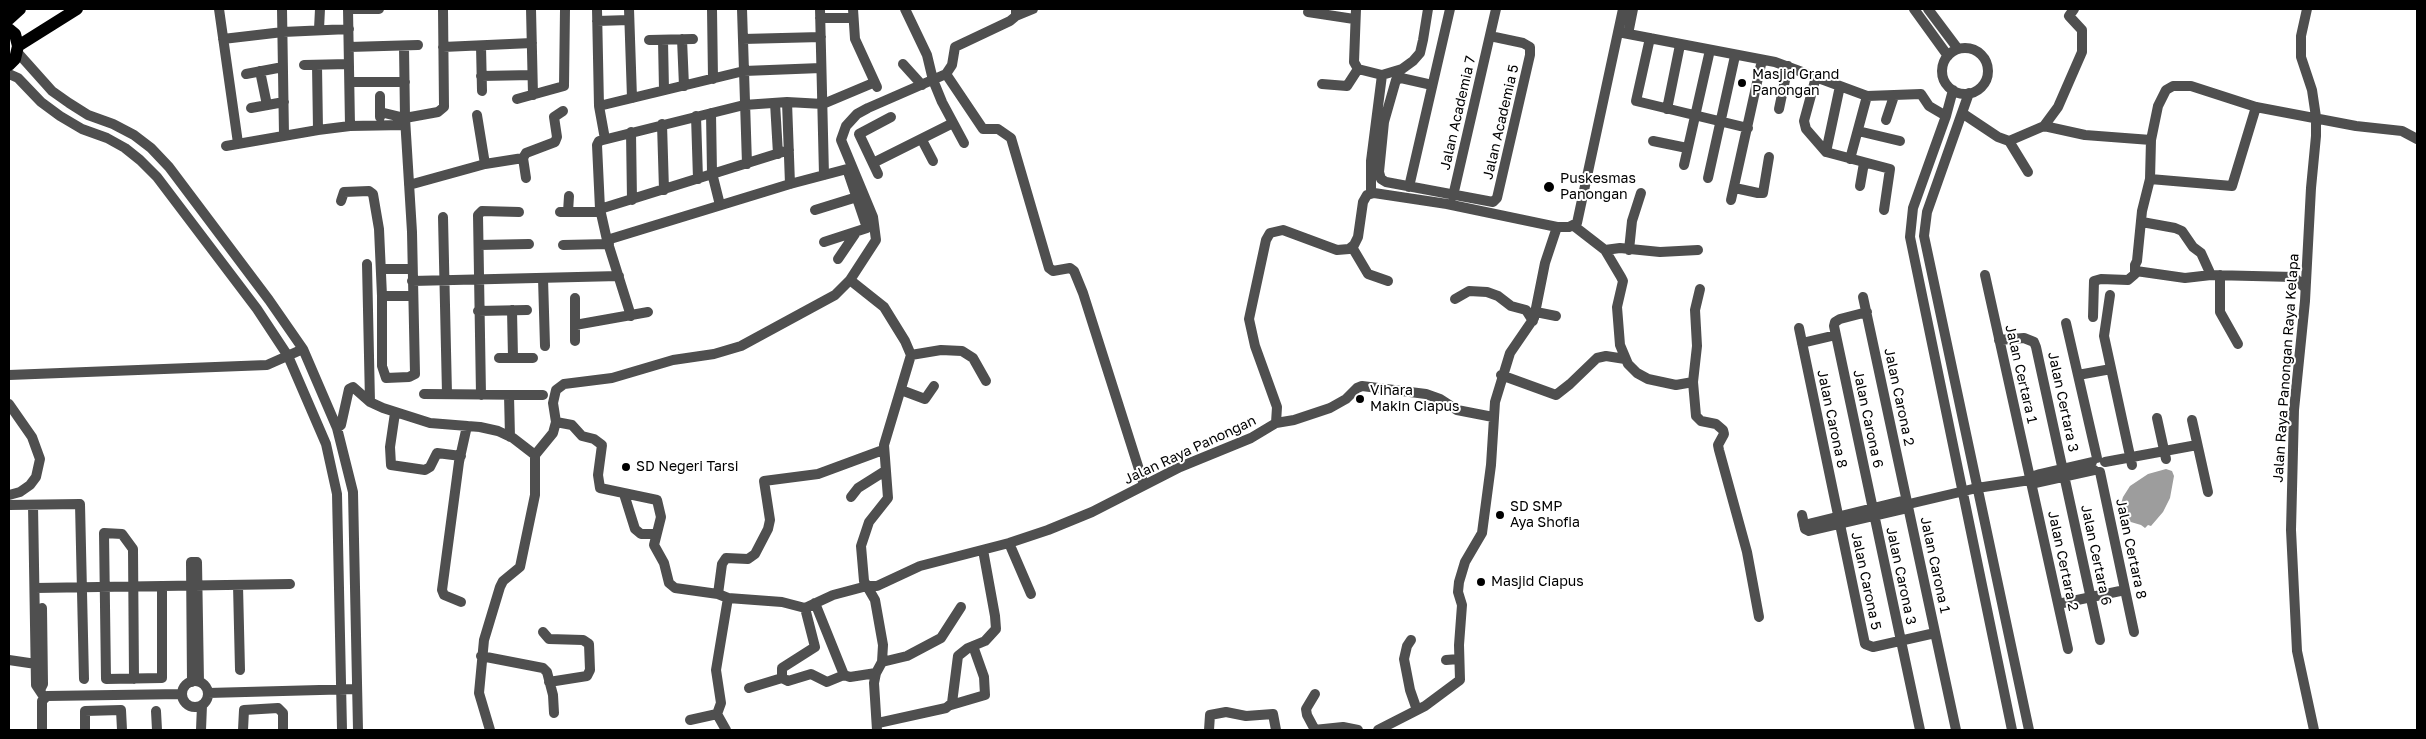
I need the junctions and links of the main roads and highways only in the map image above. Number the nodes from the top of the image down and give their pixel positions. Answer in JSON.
{"nodes":[{"id":1,"x":20,"y":9,"type":"edge"},
{"id":2,"x":77,"y":9,"type":"edge"},
{"id":3,"x":9,"y":19,"type":"edge"},
{"id":4,"x":9,"y":29,"type":"edge"},
{"id":5,"x":18,"y":49,"type":"junction"},
{"id":6,"x":9,"y":65,"type":"edge"}],
"edges":[{"from":1,"to":3,"type":"main road"},
{"from":2,"to":5,"type":"main road"},
{"from":4,"to":5,"type":"main road"},
{"from":5,"to":6,"type":"main road"}]}
